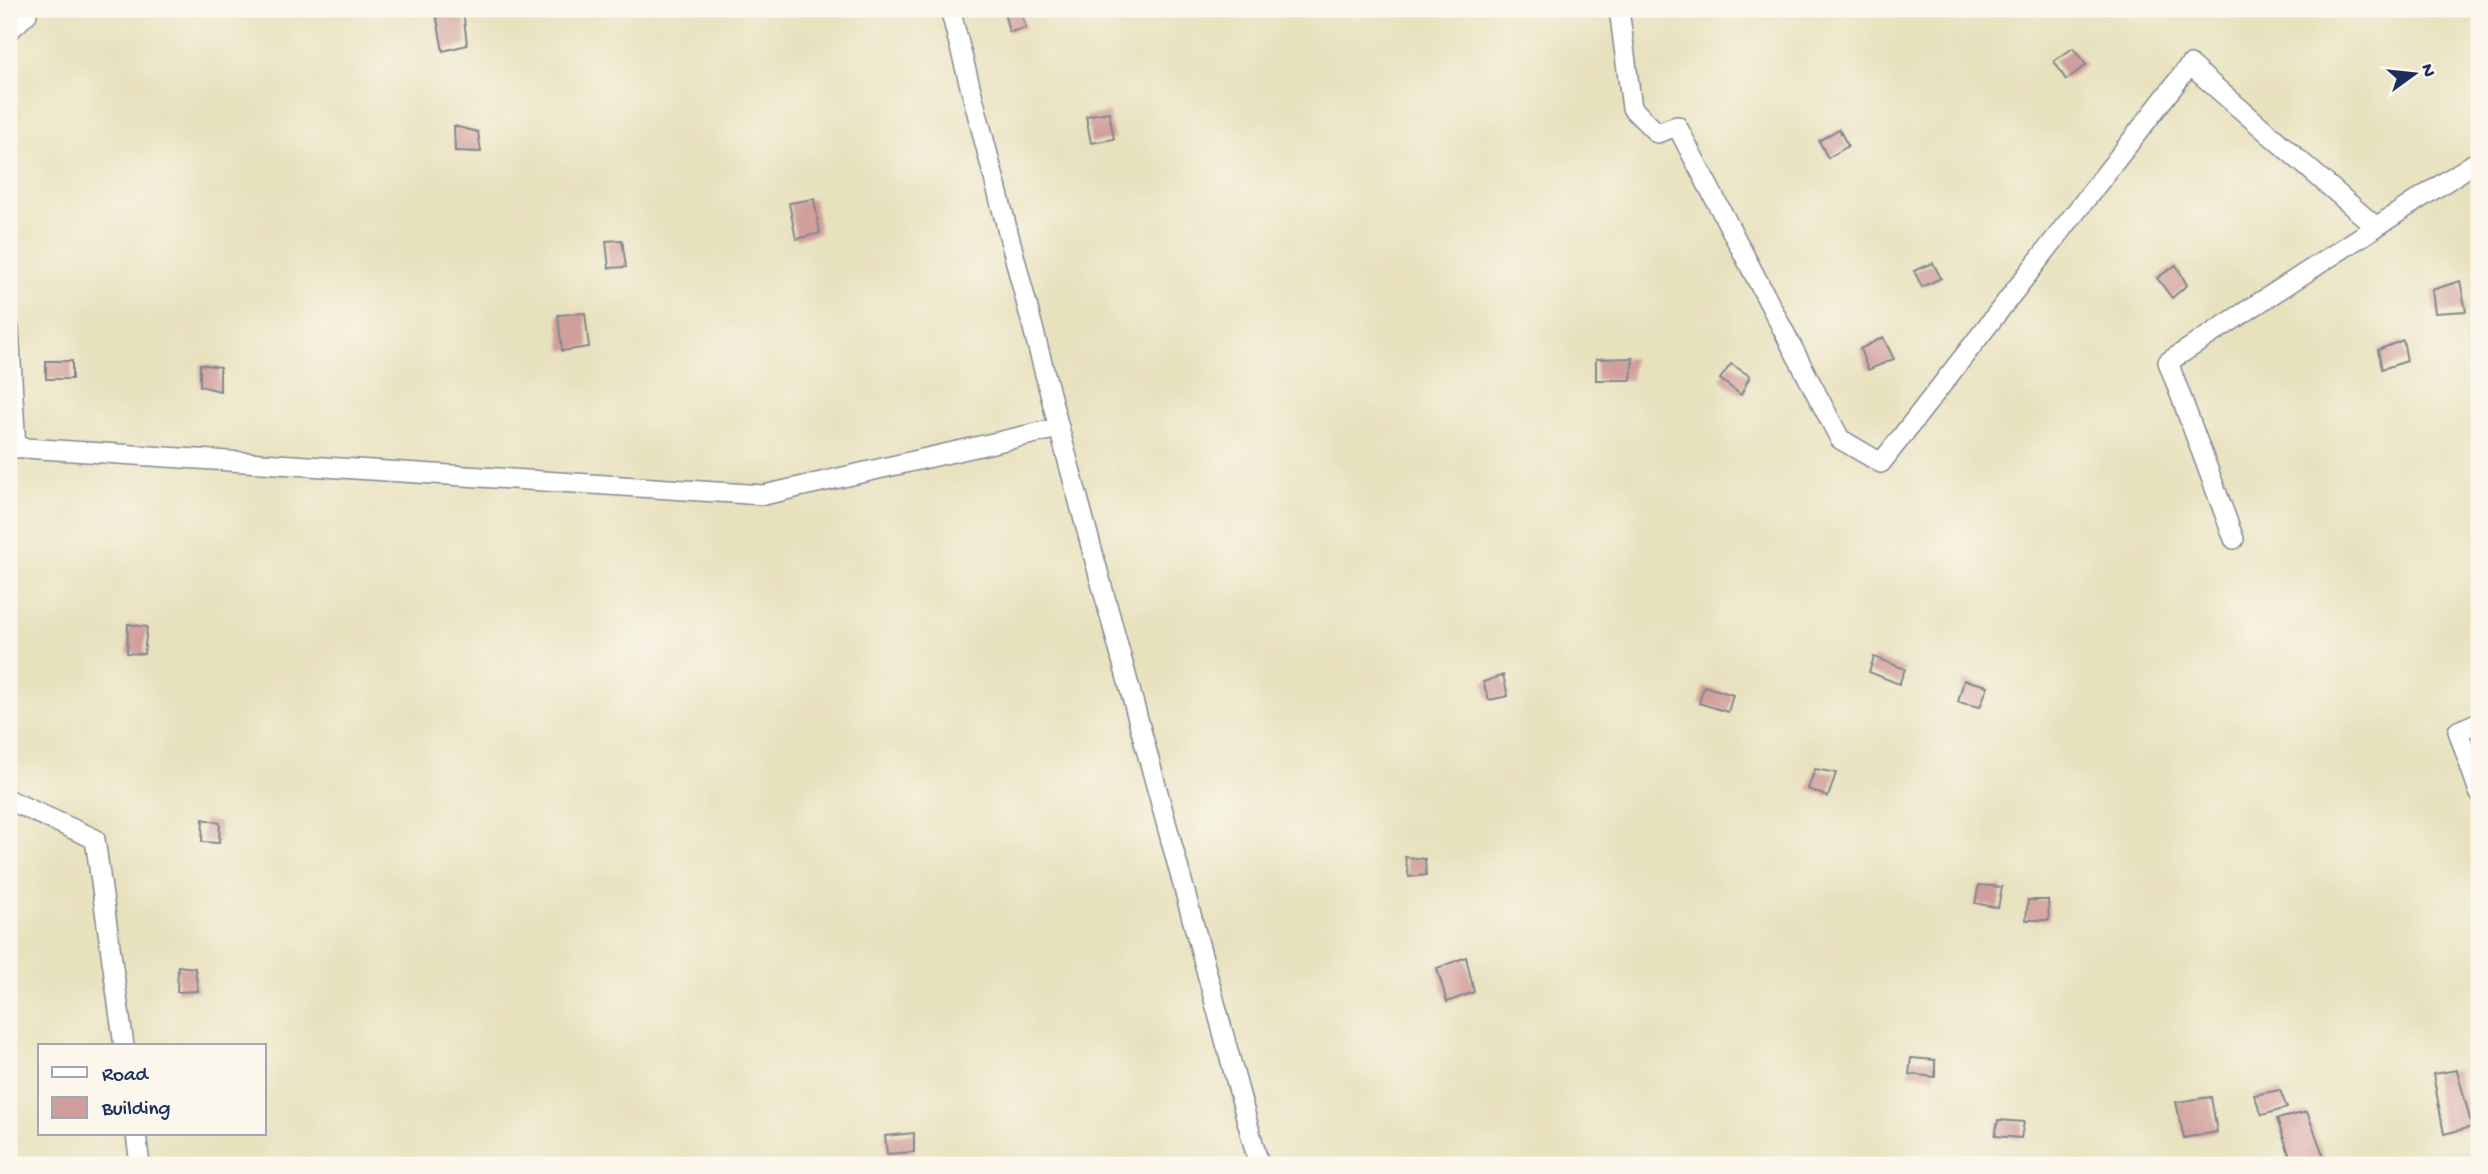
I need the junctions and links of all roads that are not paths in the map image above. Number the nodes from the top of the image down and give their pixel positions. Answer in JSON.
{"nodes":[{"id":1,"x":26,"y":9,"type":"edge"},
{"id":2,"x":950,"y":9,"type":"edge"},
{"id":3,"x":1619,"y":9,"type":"edge"},
{"id":4,"x":9,"y":31,"type":"edge"},
{"id":5,"x":2479,"y":160,"type":"edge"},
{"id":6,"x":2376,"y":227,"type":"junction"},
{"id":7,"x":9,"y":328,"type":"edge"},
{"id":8,"x":1059,"y":428,"type":"junction"},
{"id":9,"x":13,"y":447,"type":"edge"},
{"id":10,"x":2234,"y":539,"type":"dead end"},
{"id":11,"x":2479,"y":722,"type":"edge"},
{"id":12,"x":2479,"y":792,"type":"edge"},
{"id":13,"x":9,"y":800,"type":"edge"},
{"id":14,"x":124,"y":1044,"type":"edge"},
{"id":15,"x":136,"y":1136,"type":"edge"},
{"id":16,"x":140,"y":1165,"type":"edge"},
{"id":17,"x":1259,"y":1165,"type":"edge"}],
"edges":[{"from":1,"to":4,"type":"street"},
{"from":2,"to":8,"type":"street"},
{"from":3,"to":6,"type":"street"},
{"from":5,"to":6,"type":"street"},
{"from":6,"to":10,"type":"street"},
{"from":7,"to":9,"type":"street"},
{"from":8,"to":9,"type":"street"},
{"from":8,"to":17,"type":"street"},
{"from":11,"to":12,"type":"street"},
{"from":13,"to":14,"type":"street"},
{"from":15,"to":16,"type":"street"}]}
